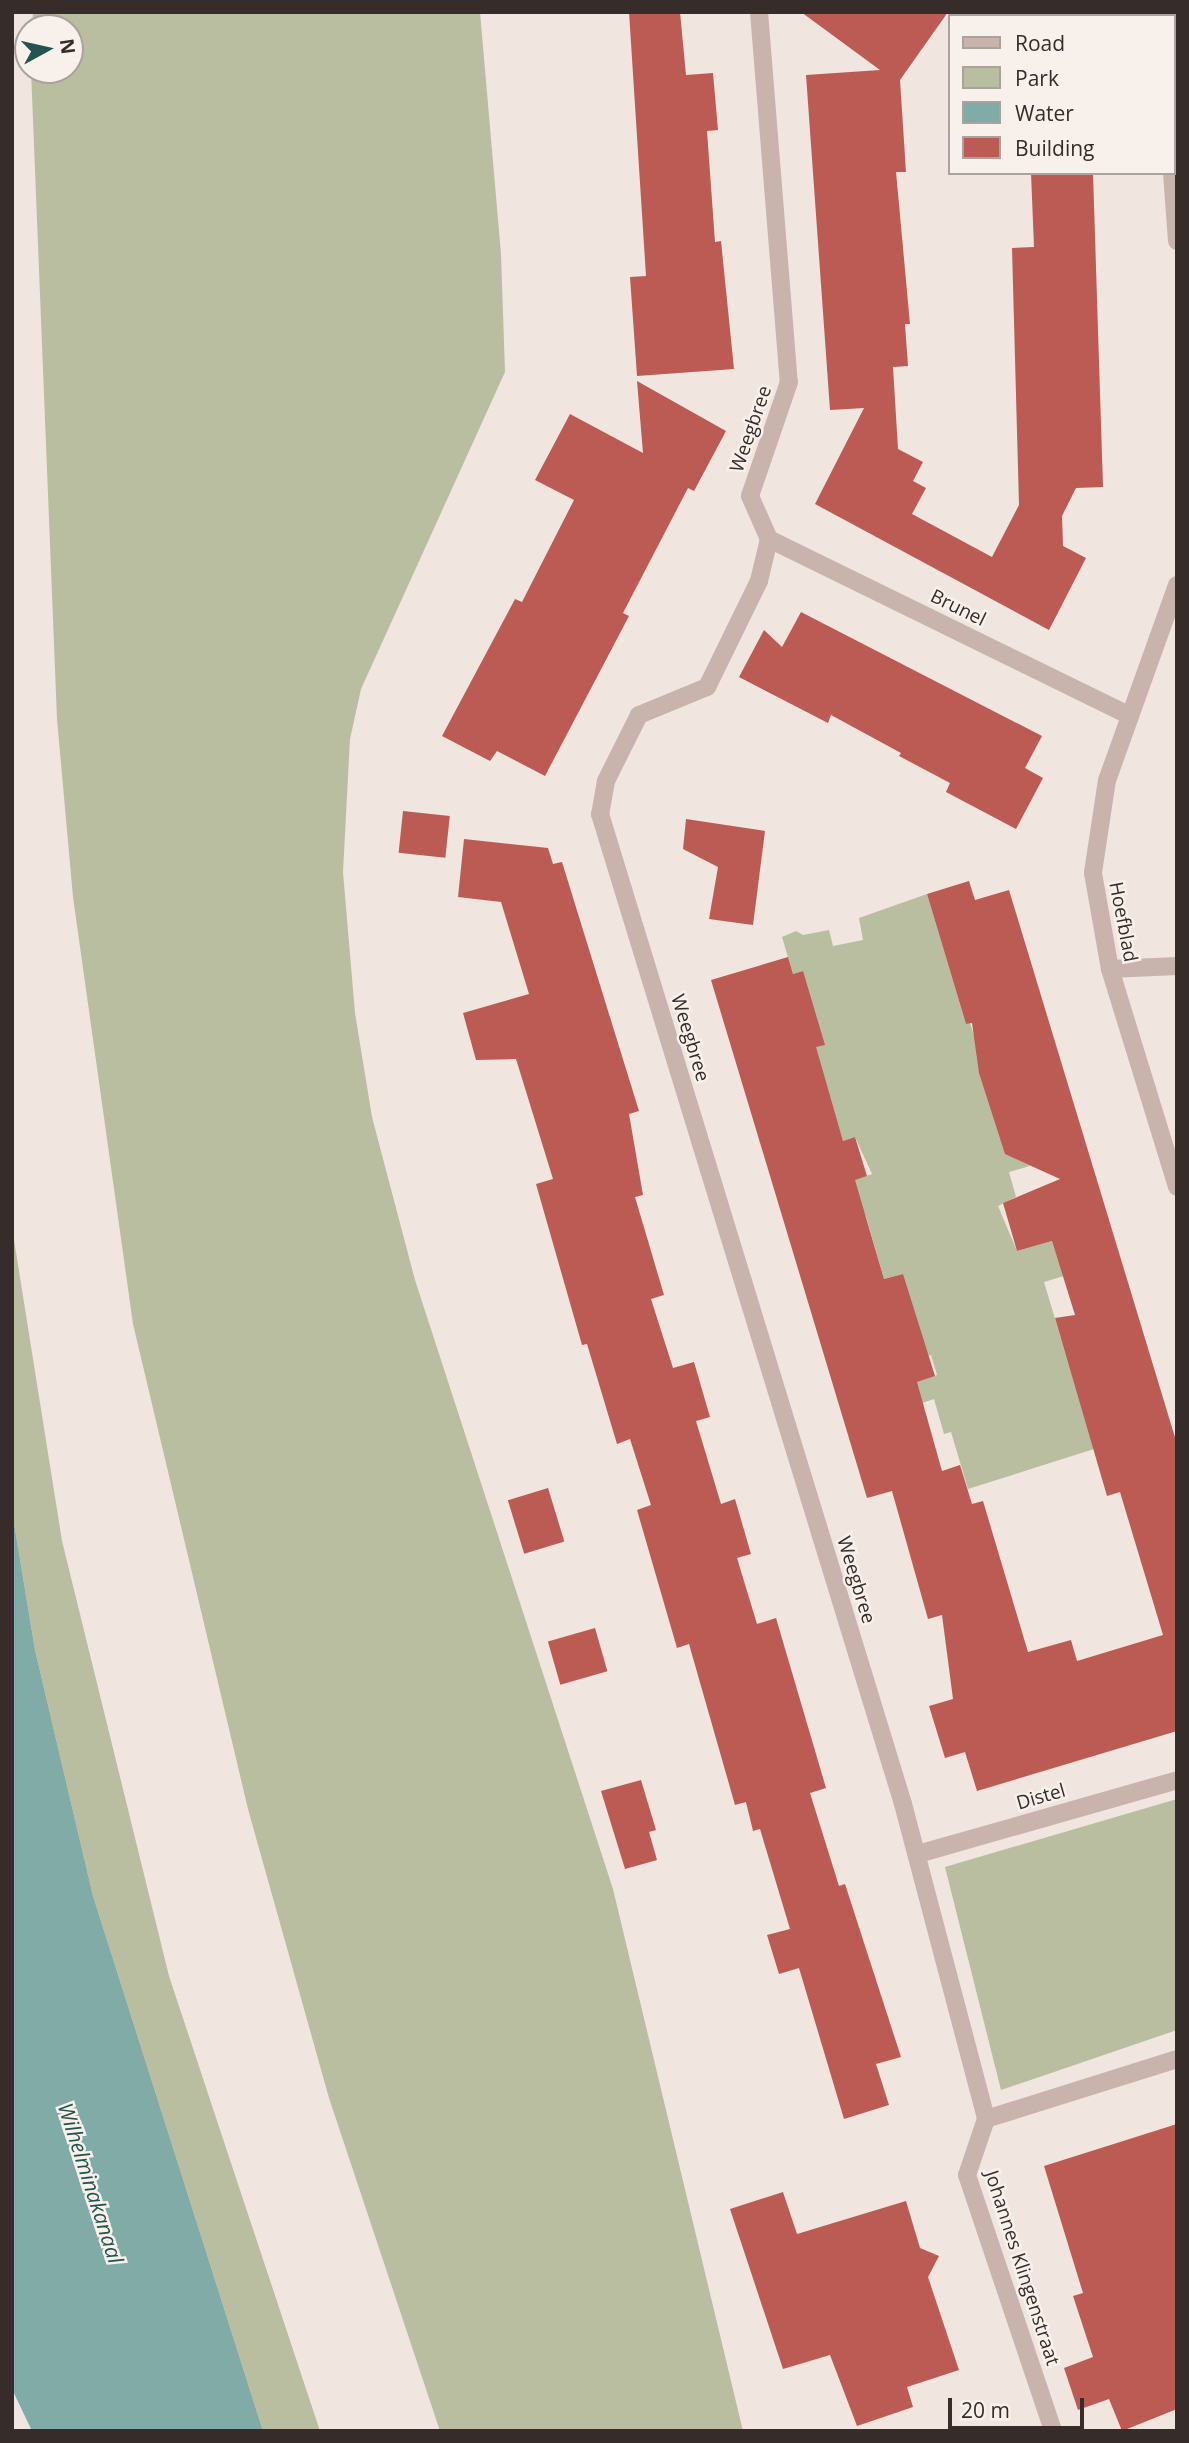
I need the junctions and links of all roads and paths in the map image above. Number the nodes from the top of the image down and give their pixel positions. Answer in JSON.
{"nodes":[{"id":1,"x":759,"y":12,"type":"edge"},
{"id":2,"x":1172,"y":175,"type":"edge"},
{"id":3,"x":1177,"y":241,"type":"edge"},
{"id":4,"x":769,"y":538,"type":"junction"},
{"id":5,"x":1177,"y":585,"type":"edge"},
{"id":6,"x":1129,"y":715,"type":"junction"},
{"id":7,"x":1177,"y":966,"type":"edge"},
{"id":8,"x":1110,"y":969,"type":"junction"},
{"id":9,"x":1177,"y":1187,"type":"edge"},
{"id":10,"x":1177,"y":1780,"type":"edge"},
{"id":11,"x":918,"y":1854,"type":"junction"},
{"id":12,"x":1177,"y":2059,"type":"edge"},
{"id":13,"x":986,"y":2119,"type":"junction"},
{"id":14,"x":1054,"y":2431,"type":"edge"}],
"edges":[{"from":1,"to":4,"type":"street","name":"Weegbree"},
{"from":2,"to":3,"type":"street"},
{"from":4,"to":6,"type":"street","name":"Brunel"},
{"from":4,"to":11,"type":"street","name":"Weegbree"},
{"from":5,"to":6,"type":"street","name":"Hoefblad"},
{"from":6,"to":8,"type":"street","name":"Hoefblad"},
{"from":7,"to":8,"type":"street"},
{"from":8,"to":9,"type":"street","name":"Hoefblad"},
{"from":10,"to":11,"type":"street","name":"Distel"},
{"from":11,"to":13,"type":"street","name":"Weegbree"},
{"from":12,"to":13,"type":"street"},
{"from":13,"to":14,"type":"street","name":"Johannes Klingenstraat"}]}
